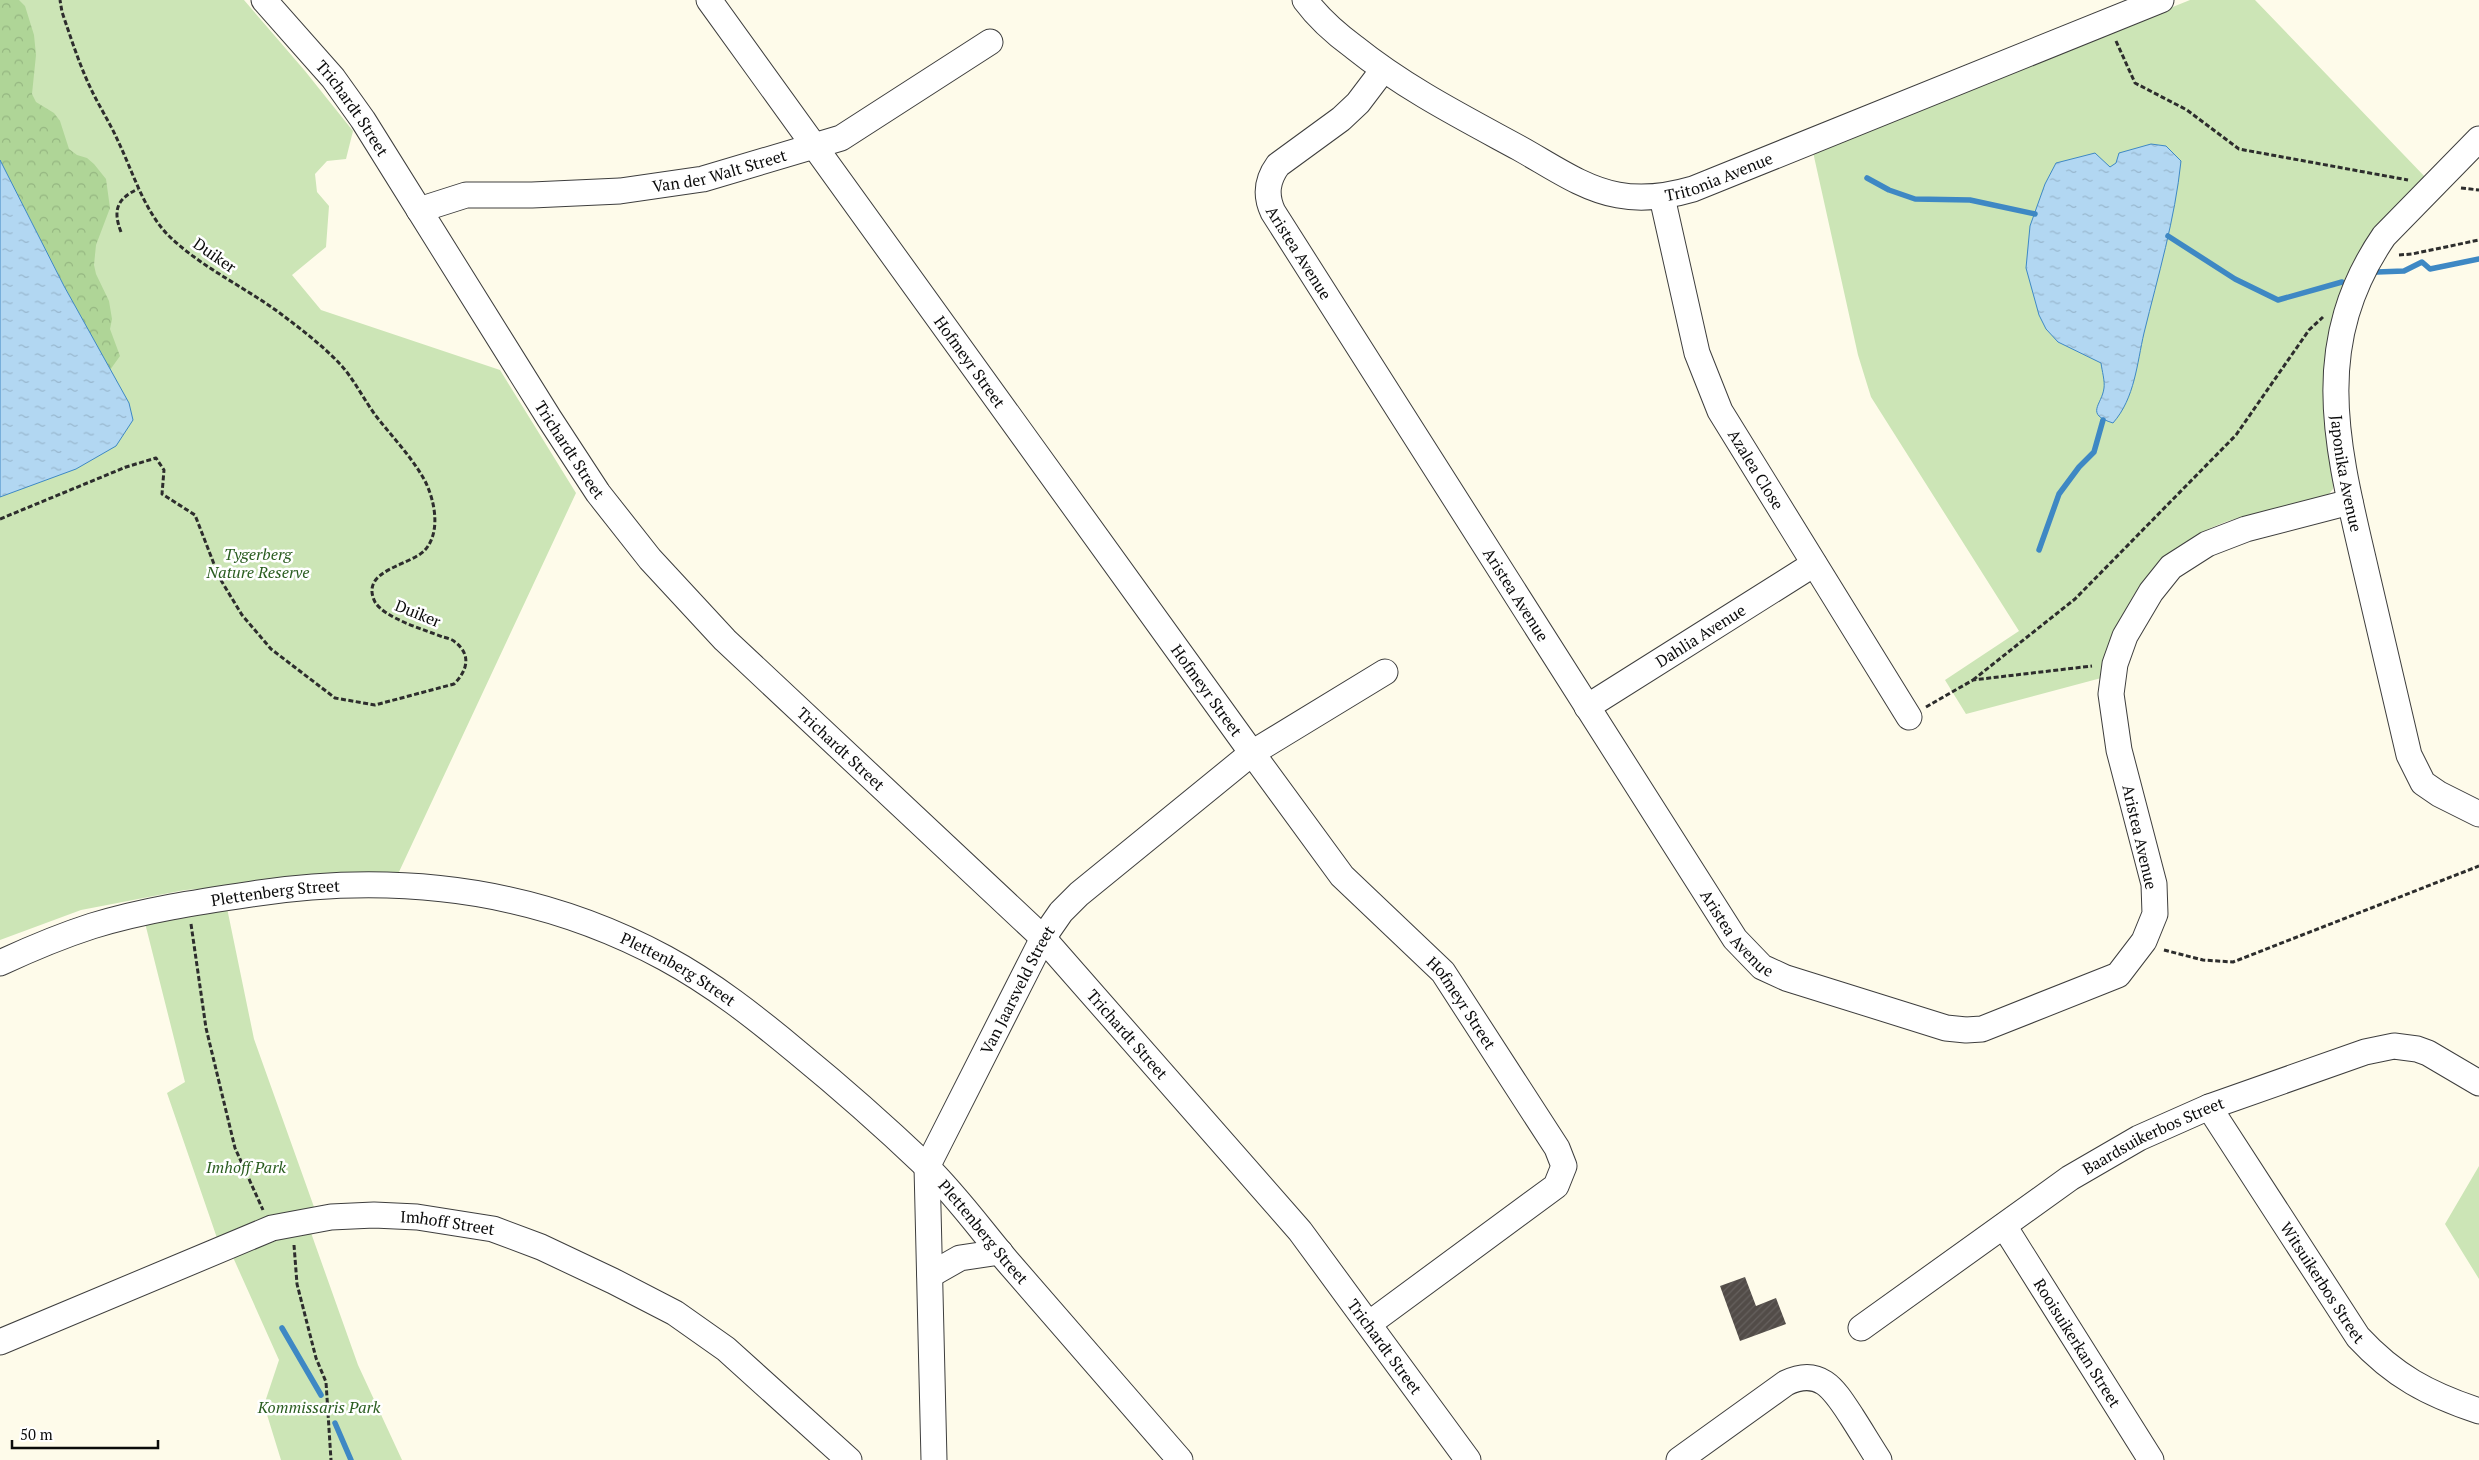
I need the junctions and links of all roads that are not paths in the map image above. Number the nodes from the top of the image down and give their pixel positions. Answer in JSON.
{"nodes":[{"id":1,"x":264,"y":0,"type":"edge"},
{"id":2,"x":710,"y":0,"type":"edge"},
{"id":3,"x":1305,"y":0,"type":"edge"},
{"id":4,"x":2161,"y":0,"type":"edge"},
{"id":5,"x":990,"y":42,"type":"dead end"},
{"id":6,"x":1383,"y":70,"type":"junction"},
{"id":7,"x":2479,"y":139,"type":"edge"},
{"id":8,"x":815,"y":147,"type":"junction"},
{"id":9,"x":1662,"y":197,"type":"junction"},
{"id":10,"x":420,"y":210,"type":"junction"},
{"id":11,"x":2350,"y":502,"type":"junction"},
{"id":12,"x":1814,"y":564,"type":"junction"},
{"id":13,"x":1385,"y":672,"type":"dead end"},
{"id":14,"x":1587,"y":708,"type":"junction"},
{"id":15,"x":1909,"y":718,"type":"road end"},
{"id":16,"x":1252,"y":753,"type":"junction"},
{"id":17,"x":2479,"y":814,"type":"edge"},
{"id":18,"x":1043,"y":938,"type":"junction"},
{"id":19,"x":0,"y":963,"type":"edge"},
{"id":20,"x":2479,"y":1084,"type":"edge"},
{"id":21,"x":2209,"y":1107,"type":"junction"},
{"id":22,"x":927,"y":1167,"type":"junction"},
{"id":23,"x":2004,"y":1226,"type":"junction"},
{"id":24,"x":1000,"y":1252,"type":"junction"},
{"id":25,"x":930,"y":1275,"type":"junction"},
{"id":26,"x":1370,"y":1323,"type":"junction"},
{"id":27,"x":1862,"y":1328,"type":"dead end"},
{"id":28,"x":0,"y":1342,"type":"edge"},
{"id":29,"x":2479,"y":1411,"type":"edge"},
{"id":30,"x":849,"y":1460,"type":"edge"},
{"id":31,"x":934,"y":1460,"type":"edge"},
{"id":32,"x":1180,"y":1460,"type":"edge"},
{"id":33,"x":1468,"y":1460,"type":"edge"},
{"id":34,"x":1680,"y":1460,"type":"edge"},
{"id":35,"x":1878,"y":1460,"type":"edge"},
{"id":36,"x":2151,"y":1460,"type":"edge"}],
"edges":[{"from":1,"to":10,"type":"street","name":"Trichardt Street"},
{"from":2,"to":8,"type":"street","name":"Hofmeyr Street"},
{"from":3,"to":6,"type":"street","name":"Tritonia Avenue"},
{"from":4,"to":9,"type":"street","name":"Tritonia Avenue"},
{"from":5,"to":8,"type":"street","name":"Van der Walt Street"},
{"from":6,"to":9,"type":"street","name":"Tritonia Avenue"},
{"from":6,"to":14,"type":"street","name":"Aristea Avenue"},
{"from":7,"to":11,"type":"street","name":"Japonika Avenue"},
{"from":8,"to":10,"type":"street","name":"Van der Walt Street"},
{"from":8,"to":16,"type":"street","name":"Hofmeyr Street"},
{"from":9,"to":12,"type":"street","name":"Azalea Close"},
{"from":10,"to":18,"type":"street","name":"Trichardt Street"},
{"from":11,"to":14,"type":"street","name":"Aristea Avenue"},
{"from":11,"to":17,"type":"street","name":"Japonika Avenue"},
{"from":12,"to":14,"type":"street","name":"Dahlia Avenue"},
{"from":12,"to":15,"type":"street","name":"Azalea Close"},
{"from":13,"to":16,"type":"street","name":"Van Jaarsveld Street"},
{"from":16,"to":18,"type":"street","name":"Van Jaarsveld Street"},
{"from":16,"to":26,"type":"street","name":"Hofmeyr Street"},
{"from":18,"to":22,"type":"street","name":"Van Jaarsveld Street"},
{"from":18,"to":26,"type":"street","name":"Trichardt Street"},
{"from":19,"to":22,"type":"street","name":"Plettenberg Street"},
{"from":20,"to":21,"type":"street","name":"Baardsuikerbos Street"},
{"from":21,"to":23,"type":"street","name":"Baardsuikerbos Street"},
{"from":21,"to":29,"type":"street","name":"Witsuikerbos Street"},
{"from":22,"to":24,"type":"street","name":"Plettenberg Street"},
{"from":22,"to":25,"type":"street","name":"Van Jaarsveld Street"},
{"from":23,"to":27,"type":"street","name":"Baardsuikerbos Street"},
{"from":23,"to":36,"type":"street","name":"Rooisuikerkan Street"},
{"from":24,"to":25,"type":"street"},
{"from":24,"to":32,"type":"street","name":"Plettenberg Street"},
{"from":25,"to":31,"type":"street","name":"Van Jaarsveld Street"},
{"from":26,"to":33,"type":"street","name":"Trichardt Street"},
{"from":28,"to":30,"type":"street","name":"Imhoff Street"},
{"from":34,"to":35,"type":"street"}]}
